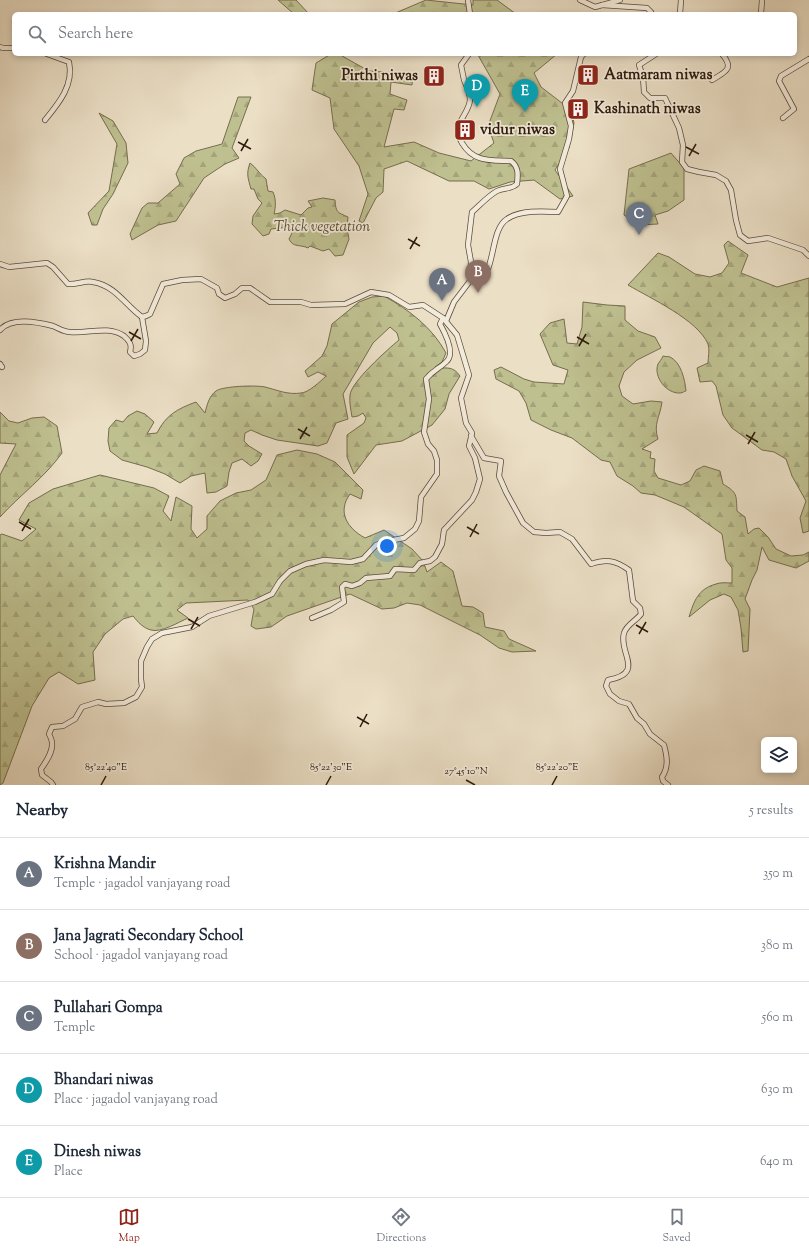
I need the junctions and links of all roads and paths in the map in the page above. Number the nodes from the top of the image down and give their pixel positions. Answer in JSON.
{"nodes":[{"id":1,"x":468,"y":0,"type":"edge"},
{"id":2,"x":580,"y":0,"type":"edge"},
{"id":3,"x":620,"y":0,"type":"edge"},
{"id":4,"x":681,"y":0,"type":"edge"},
{"id":5,"x":762,"y":0,"type":"edge"},
{"id":6,"x":602,"y":5,"type":"junction"},
{"id":7,"x":470,"y":12,"type":"edge"},
{"id":8,"x":651,"y":12,"type":"edge"},
{"id":9,"x":680,"y":12,"type":"edge"},
{"id":10,"x":761,"y":12,"type":"edge"},
{"id":11,"x":0,"y":47,"type":"edge"},
{"id":12,"x":12,"y":48,"type":"edge"},
{"id":13,"x":52,"y":56,"type":"edge"},
{"id":14,"x":468,"y":56,"type":"edge"},
{"id":15,"x":582,"y":56,"type":"edge"},
{"id":16,"x":653,"y":56,"type":"edge"},
{"id":17,"x":724,"y":56,"type":"edge"},
{"id":18,"x":809,"y":59,"type":"edge"},
{"id":19,"x":712,"y":80,"type":"dead end"},
{"id":20,"x":783,"y":118,"type":"dead end"},
{"id":21,"x":45,"y":120,"type":"dead end"},
{"id":22,"x":809,"y":256,"type":"edge"},
{"id":23,"x":0,"y":264,"type":"edge"},
{"id":24,"x":470,"y":281,"type":"junction"},
{"id":25,"x":142,"y":317,"type":"junction"},
{"id":26,"x":443,"y":318,"type":"junction"},
{"id":27,"x":0,"y":330,"type":"edge"},
{"id":28,"x":470,"y":436,"type":"junction"},
{"id":29,"x":312,"y":618,"type":"dead end"},
{"id":30,"x":53,"y":785,"type":"edge"},
{"id":31,"x":668,"y":785,"type":"edge"}],
"edges":[{"from":1,"to":7,"type":"street"},
{"from":2,"to":6,"type":"street"},
{"from":3,"to":6,"type":"street"},
{"from":4,"to":9,"type":"street"},
{"from":5,"to":10,"type":"street"},
{"from":6,"to":8,"type":"street"},
{"from":11,"to":12,"type":"street"},
{"from":13,"to":21,"type":"street"},
{"from":14,"to":24,"type":"street"},
{"from":15,"to":24,"type":"street"},
{"from":16,"to":22,"type":"street"},
{"from":17,"to":19,"type":"street"},
{"from":18,"to":20,"type":"street"},
{"from":23,"to":25,"type":"street"},
{"from":24,"to":26,"type":"street"},
{"from":25,"to":26,"type":"street"},
{"from":25,"to":27,"type":"street"},
{"from":26,"to":28,"type":"street"},
{"from":26,"to":30,"type":"street"},
{"from":28,"to":29,"type":"street"},
{"from":28,"to":31,"type":"street"}]}
